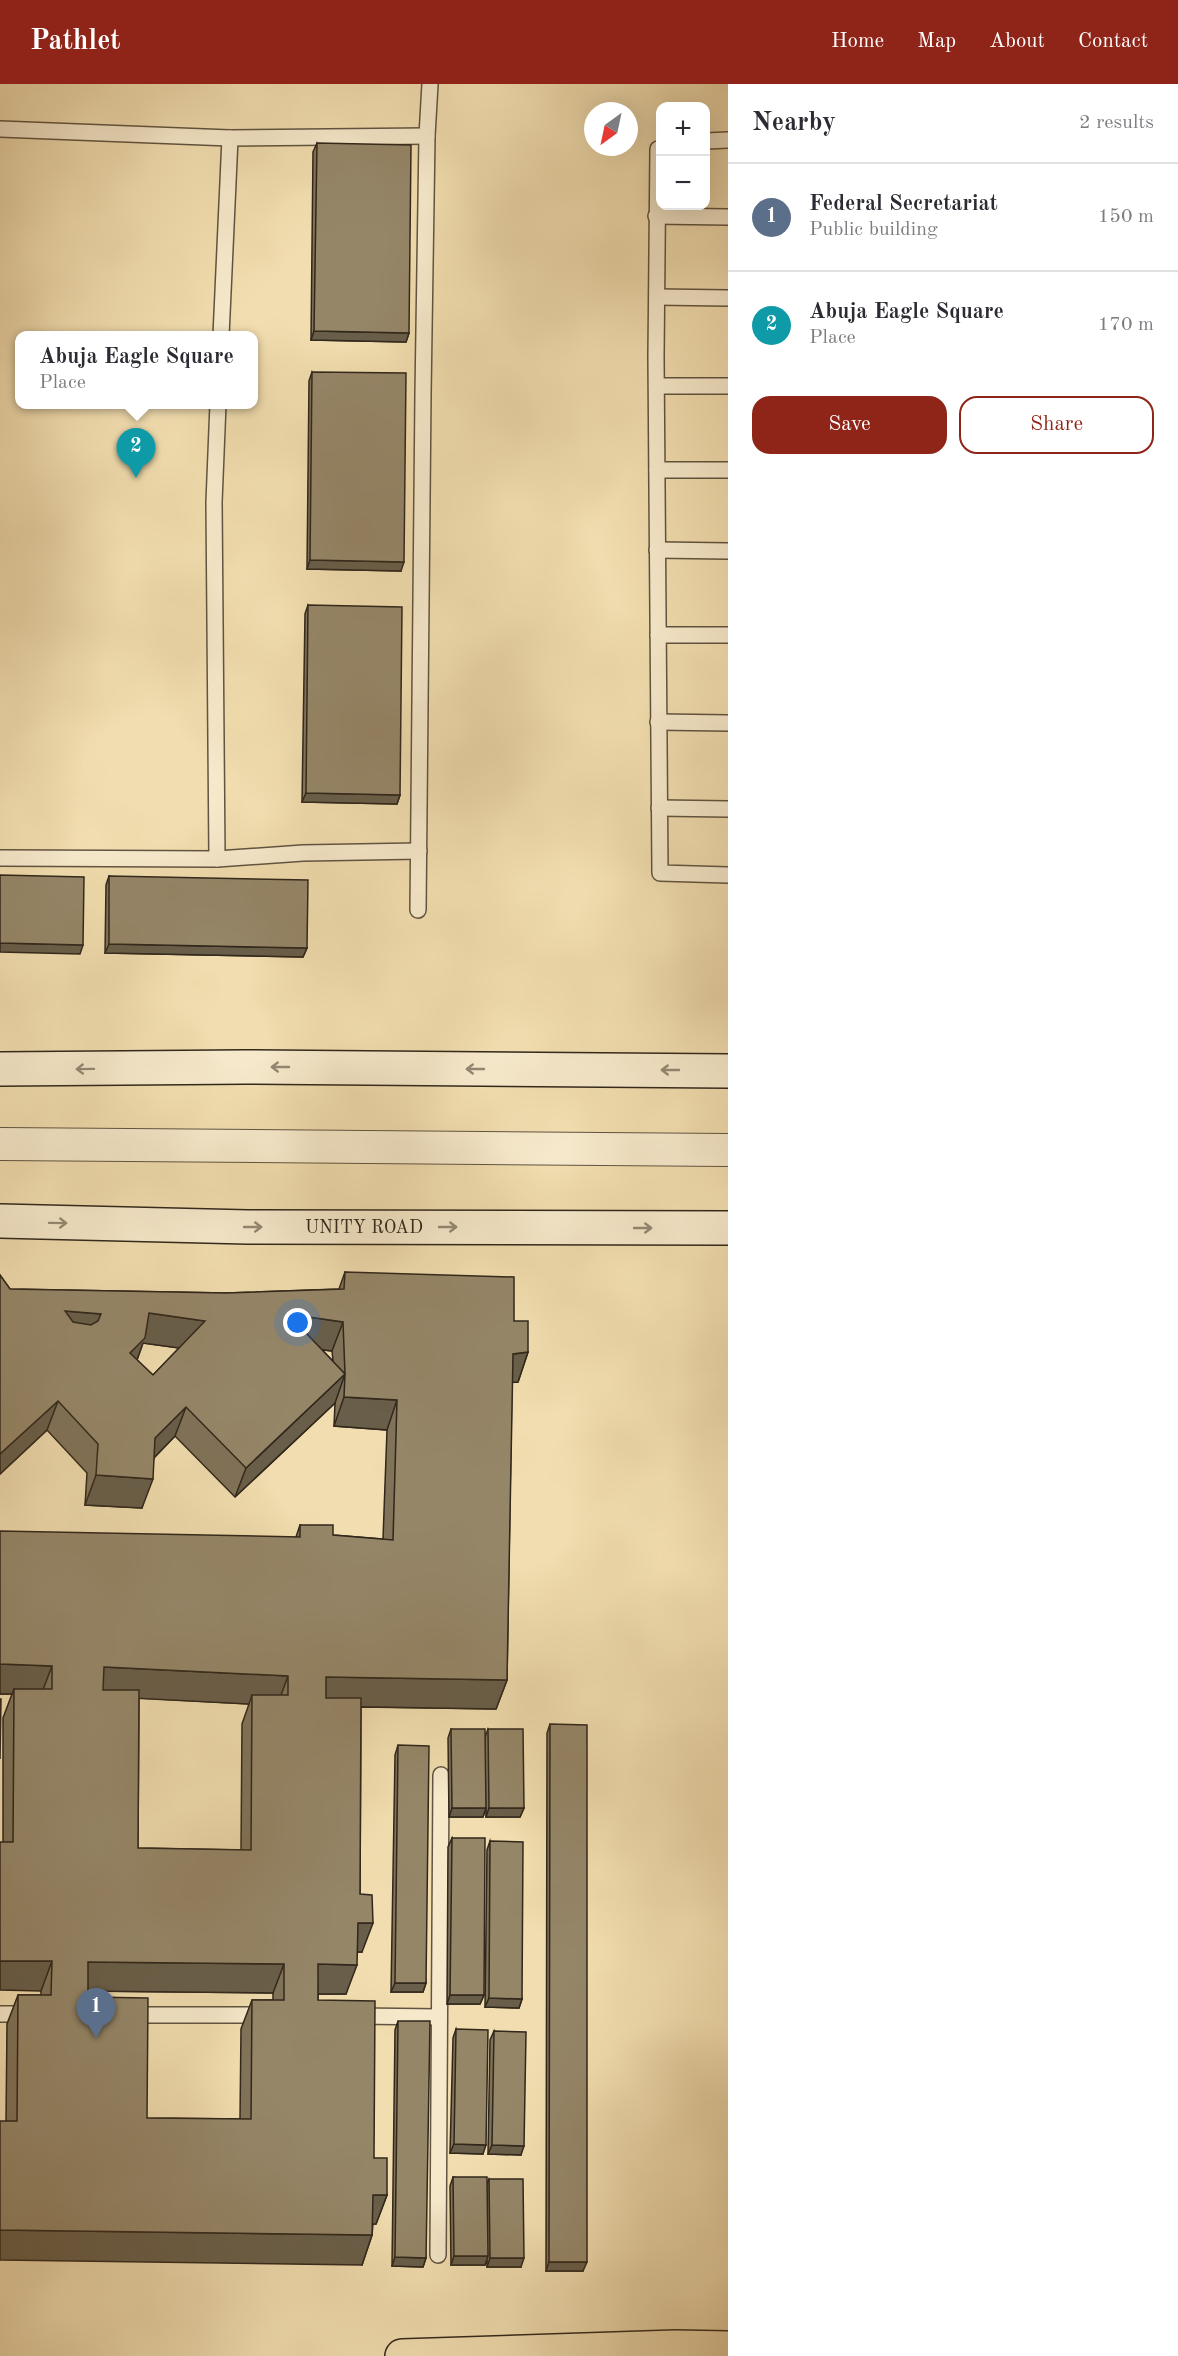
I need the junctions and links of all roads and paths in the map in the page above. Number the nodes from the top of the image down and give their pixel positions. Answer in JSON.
{"nodes":[{"id":1,"x":430,"y":84,"type":"edge"},
{"id":2,"x":0,"y":129,"type":"edge"},
{"id":3,"x":427,"y":136,"type":"junction"},
{"id":4,"x":230,"y":138,"type":"junction"},
{"id":5,"x":728,"y":140,"type":"edge"},
{"id":6,"x":710,"y":141,"type":"edge"},
{"id":7,"x":658,"y":156,"type":"edge"},
{"id":8,"x":656,"y":216,"type":"junction"},
{"id":9,"x":728,"y":217,"type":"edge"},
{"id":10,"x":657,"y":297,"type":"junction"},
{"id":11,"x":728,"y":298,"type":"edge"},
{"id":12,"x":221,"y":331,"type":"edge"},
{"id":13,"x":657,"y":386,"type":"junction"},
{"id":14,"x":728,"y":386,"type":"edge"},
{"id":15,"x":218,"y":409,"type":"edge"},
{"id":16,"x":657,"y":470,"type":"junction"},
{"id":17,"x":728,"y":470,"type":"edge"},
{"id":18,"x":657,"y":550,"type":"junction"},
{"id":19,"x":728,"y":551,"type":"edge"},
{"id":20,"x":658,"y":635,"type":"junction"},
{"id":21,"x":728,"y":635,"type":"edge"},
{"id":22,"x":658,"y":722,"type":"junction"},
{"id":23,"x":728,"y":723,"type":"edge"},
{"id":24,"x":658,"y":808,"type":"junction"},
{"id":25,"x":728,"y":809,"type":"edge"},
{"id":26,"x":419,"y":851,"type":"junction"},
{"id":27,"x":0,"y":858,"type":"edge"},
{"id":28,"x":217,"y":859,"type":"junction"},
{"id":29,"x":728,"y":875,"type":"edge"},
{"id":30,"x":418,"y":910,"type":"dead end"},
{"id":31,"x":0,"y":1069,"type":"edge"},
{"id":32,"x":728,"y":1071,"type":"edge"},
{"id":33,"x":0,"y":1144,"type":"edge"},
{"id":34,"x":728,"y":1150,"type":"edge"},
{"id":35,"x":0,"y":1221,"type":"edge"},
{"id":36,"x":728,"y":1228,"type":"edge"},
{"id":37,"x":441,"y":1775,"type":"dead end"},
{"id":38,"x":0,"y":2014,"type":"edge"},
{"id":39,"x":47,"y":2014,"type":"edge"},
{"id":40,"x":119,"y":2014,"type":"edge"},
{"id":41,"x":285,"y":2016,"type":"edge"},
{"id":42,"x":344,"y":2016,"type":"edge"},
{"id":43,"x":439,"y":2017,"type":"junction"},
{"id":44,"x":438,"y":2255,"type":"dead end"},
{"id":45,"x":728,"y":2348,"type":"edge"},
{"id":46,"x":402,"y":2356,"type":"edge"}],
"edges":[{"from":1,"to":3,"type":"lane"},
{"from":2,"to":4,"type":"lane"},
{"from":3,"to":4,"type":"lane"},
{"from":3,"to":26,"type":"lane"},
{"from":4,"to":12,"type":"lane"},
{"from":5,"to":6,"type":"lane"},
{"from":7,"to":8,"type":"lane"},
{"from":8,"to":9,"type":"lane"},
{"from":8,"to":10,"type":"lane"},
{"from":10,"to":11,"type":"lane"},
{"from":10,"to":13,"type":"lane"},
{"from":13,"to":14,"type":"lane"},
{"from":13,"to":16,"type":"lane"},
{"from":15,"to":28,"type":"lane"},
{"from":16,"to":17,"type":"lane"},
{"from":16,"to":18,"type":"lane"},
{"from":18,"to":19,"type":"lane"},
{"from":18,"to":20,"type":"lane"},
{"from":20,"to":21,"type":"lane"},
{"from":20,"to":22,"type":"lane"},
{"from":22,"to":23,"type":"lane"},
{"from":22,"to":24,"type":"lane"},
{"from":24,"to":25,"type":"lane"},
{"from":24,"to":29,"type":"lane"},
{"from":26,"to":28,"type":"lane"},
{"from":26,"to":30,"type":"lane"},
{"from":27,"to":28,"type":"lane"},
{"from":32,"to":31,"type":"street","one_way":true},
{"from":33,"to":34,"type":"street"},
{"from":35,"to":36,"type":"street","name":"UNITY ROAD","one_way":true},
{"from":37,"to":43,"type":"lane"},
{"from":38,"to":39,"type":"lane"},
{"from":40,"to":41,"type":"lane"},
{"from":42,"to":43,"type":"lane"},
{"from":43,"to":44,"type":"lane"},
{"from":45,"to":46,"type":"main road"}]}
